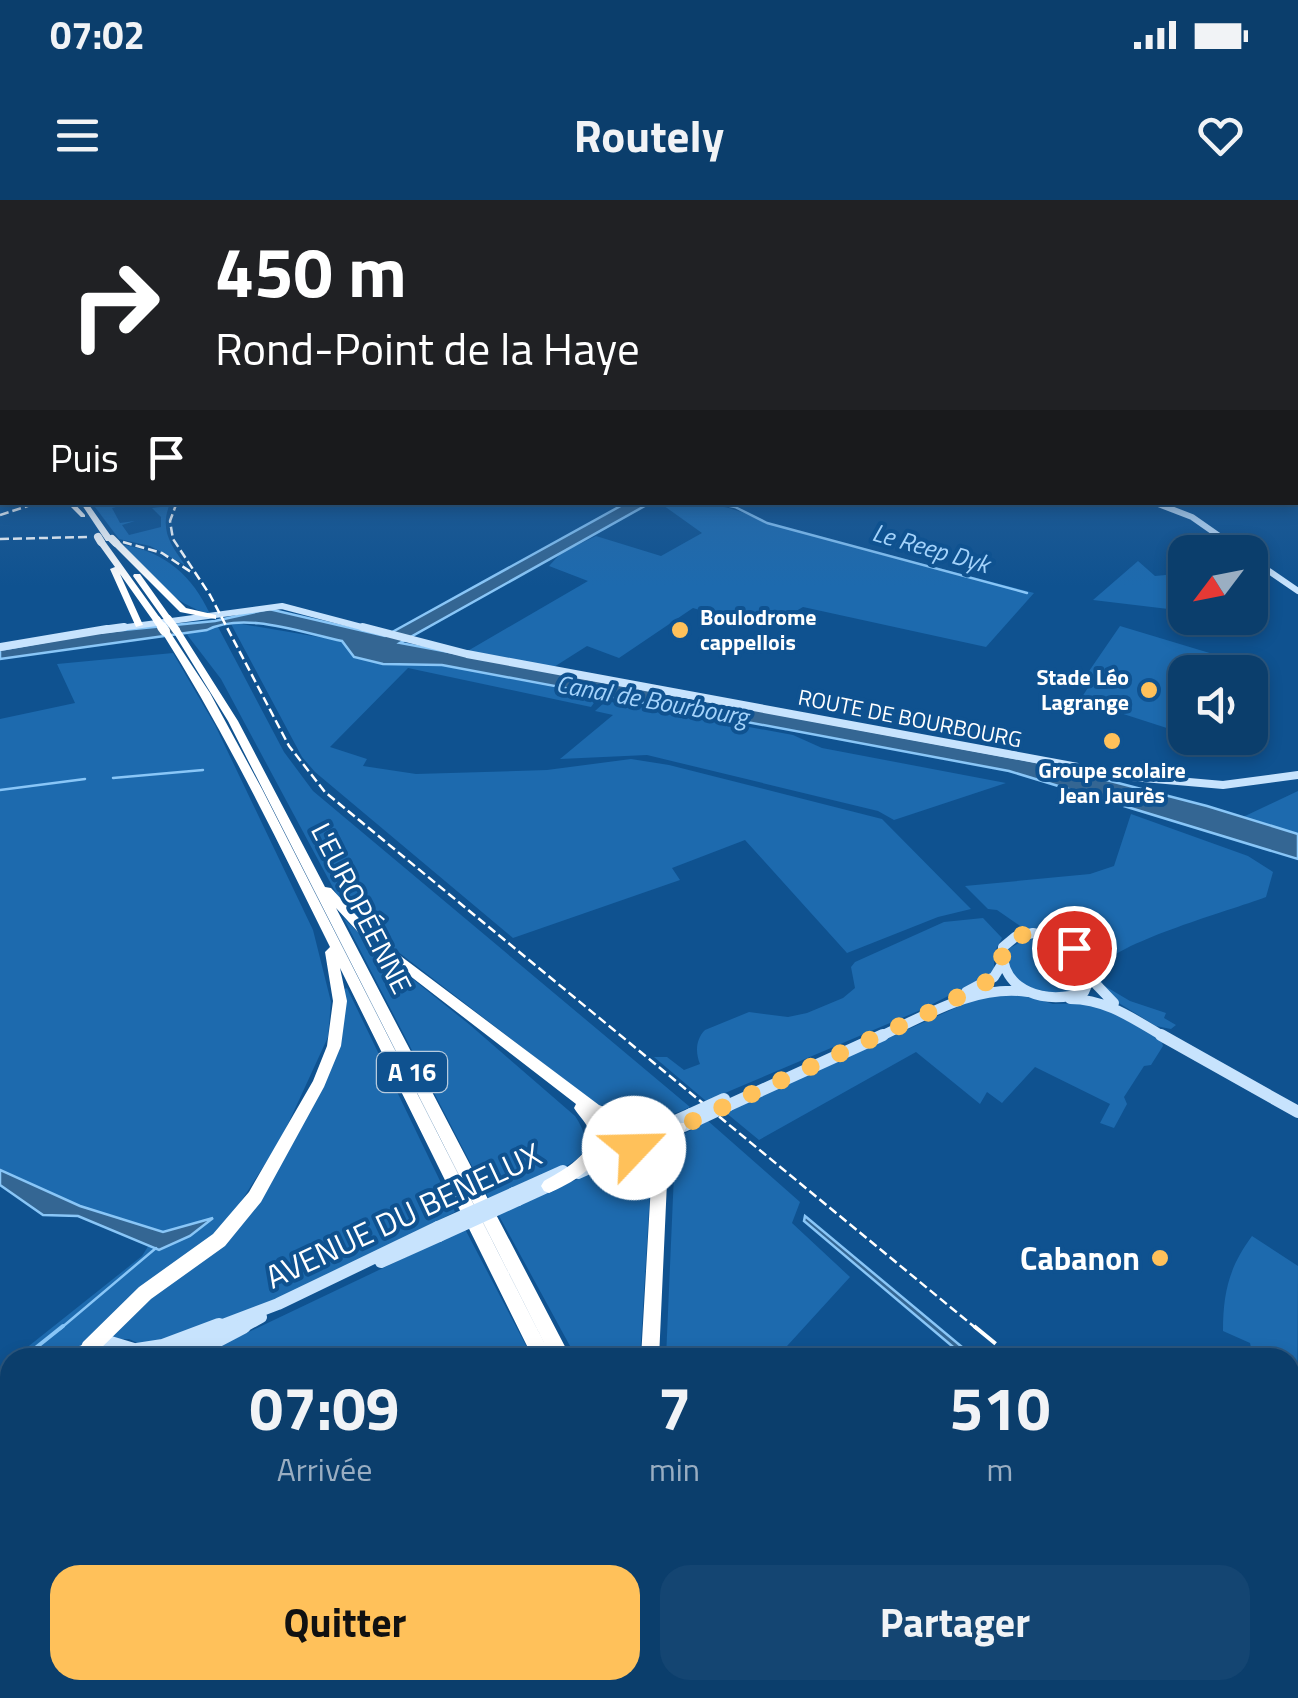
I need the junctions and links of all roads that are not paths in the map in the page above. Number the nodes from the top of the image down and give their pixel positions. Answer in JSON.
{"nodes":[{"id":1,"x":75,"y":505,"type":"edge"},
{"id":2,"x":85,"y":505,"type":"edge"},
{"id":3,"x":1161,"y":505,"type":"edge"},
{"id":4,"x":88,"y":515,"type":"junction"},
{"id":5,"x":94,"y":525,"type":"junction"},
{"id":6,"x":1217,"y":535,"type":"edge"},
{"id":7,"x":105,"y":540,"type":"junction"},
{"id":8,"x":1268,"y":570,"type":"edge"},
{"id":9,"x":1298,"y":591,"type":"edge"},
{"id":10,"x":213,"y":616,"type":"joint"},
{"id":11,"x":174,"y":618,"type":"junction"},
{"id":12,"x":343,"y":622,"type":"junction"},
{"id":13,"x":136,"y":624,"type":"junction"},
{"id":14,"x":177,"y":640,"type":"junction"},
{"id":15,"x":0,"y":647,"type":"edge"},
{"id":16,"x":1298,"y":775,"type":"edge"},
{"id":17,"x":266,"y":785,"type":"junction"},
{"id":18,"x":273,"y":822,"type":"junction"},
{"id":19,"x":1002,"y":964,"type":"junction"},
{"id":20,"x":1091,"y":980,"type":"junction"},
{"id":21,"x":1028,"y":992,"type":"junction"},
{"id":22,"x":1070,"y":999,"type":"junction"},
{"id":23,"x":464,"y":1011,"type":"junction"},
{"id":24,"x":930,"y":1012,"type":"junction"},
{"id":25,"x":1148,"y":1026,"type":"junction"},
{"id":26,"x":1298,"y":1112,"type":"edge"},
{"id":27,"x":684,"y":1121,"type":"junction"},
{"id":28,"x":636,"y":1143,"type":"junction"},
{"id":29,"x":587,"y":1160,"type":"junction"},
{"id":30,"x":549,"y":1186,"type":"junction"},
{"id":31,"x":516,"y":1197,"type":"junction"},
{"id":32,"x":439,"y":1231,"type":"junction"},
{"id":33,"x":89,"y":1348,"type":"joint"},
{"id":34,"x":127,"y":1348,"type":"edge"},
{"id":35,"x":159,"y":1348,"type":"edge"},
{"id":36,"x":201,"y":1348,"type":"edge"},
{"id":37,"x":538,"y":1348,"type":"edge"},
{"id":38,"x":557,"y":1348,"type":"edge"},
{"id":39,"x":654,"y":1348,"type":"edge"},
{"id":40,"x":655,"y":1348,"type":"edge"}],
"edges":[{"from":1,"to":4,"type":"highway"},
{"from":2,"to":4,"type":"highway"},
{"from":3,"to":6,"type":"main road"},
{"from":4,"to":5,"type":"highway","name":"L'EUROPÉENNE","number":"A 16"},
{"from":5,"to":7,"type":"highway","name":"L'EUROPÉENNE","number":"A 16"},
{"from":5,"to":7,"type":"highway"},
{"from":7,"to":11,"type":"highway","name":"L'EUROPÉENNE","number":"A 16"},
{"from":7,"to":11,"type":"highway"},
{"from":7,"to":13,"type":"highway"},
{"from":8,"to":9,"type":"main road"},
{"from":10,"to":11,"type":"highway"},
{"from":10,"to":12,"type":"main road","name":"ROUTE DE BOURBOURG"},
{"from":11,"to":12,"type":"main road","name":"ROUTE DE BOURBOURG"},
{"from":11,"to":13,"type":"main road","name":"ROUTE DE BOURBOURG"},
{"from":11,"to":14,"type":"highway","name":"L'EUROPÉENNE","number":"A 16","bridge":true},
{"from":12,"to":16,"type":"main road","name":"ROUTE DE BOURBOURG"},
{"from":13,"to":15,"type":"main road","name":"ROUTE DE BOURBOURG"},
{"from":14,"to":17,"type":"highway","name":"L'EUROPÉENNE","number":"A 16"},
{"from":14,"to":18,"type":"highway","name":"L'EUROPÉENNE","number":"A 16"},
{"from":17,"to":23,"type":"highway"},
{"from":17,"to":38,"type":"highway","name":"L'EUROPÉENNE","number":"A 16"},
{"from":18,"to":33,"type":"highway"},
{"from":18,"to":37,"type":"highway","name":"L'EUROPÉENNE","number":"A 16"},
{"from":19,"to":20,"type":"main road"},
{"from":19,"to":21,"type":"main road"},
{"from":19,"to":24,"type":"main road","name":"AVENUE DU BENELUX"},
{"from":20,"to":22,"type":"main road"},
{"from":20,"to":25,"type":"main road"},
{"from":21,"to":22,"type":"main road"},
{"from":21,"to":24,"type":"main road","name":"AVENUE DU BENELUX"},
{"from":22,"to":25,"type":"main road"},
{"from":23,"to":27,"type":"highway"},
{"from":23,"to":29,"type":"highway"},
{"from":24,"to":27,"type":"main road","name":"AVENUE DU BENELUX","bridge":true},
{"from":25,"to":26,"type":"main road"},
{"from":27,"to":28,"type":"main road","name":"AVENUE DU BENELUX"},
{"from":27,"to":40,"type":"highway"},
{"from":28,"to":29,"type":"main road","name":"AVENUE DU BENELUX"},
{"from":28,"to":30,"type":"main road","name":"AVENUE DU BENELUX"},
{"from":28,"to":39,"type":"highway"},
{"from":29,"to":30,"type":"highway"},
{"from":29,"to":31,"type":"main road","name":"AVENUE DU BENELUX"},
{"from":30,"to":31,"type":"main road","name":"AVENUE DU BENELUX"},
{"from":31,"to":32,"type":"main road","name":"AVENUE DU BENELUX","bridge":true},
{"from":32,"to":35,"type":"main road","name":"AVENUE DU BENELUX"},
{"from":32,"to":36,"type":"main road","name":"AVENUE DU BENELUX"},
{"from":33,"to":34,"type":"main road","name":"AVENUE DU BENELUX"}]}
